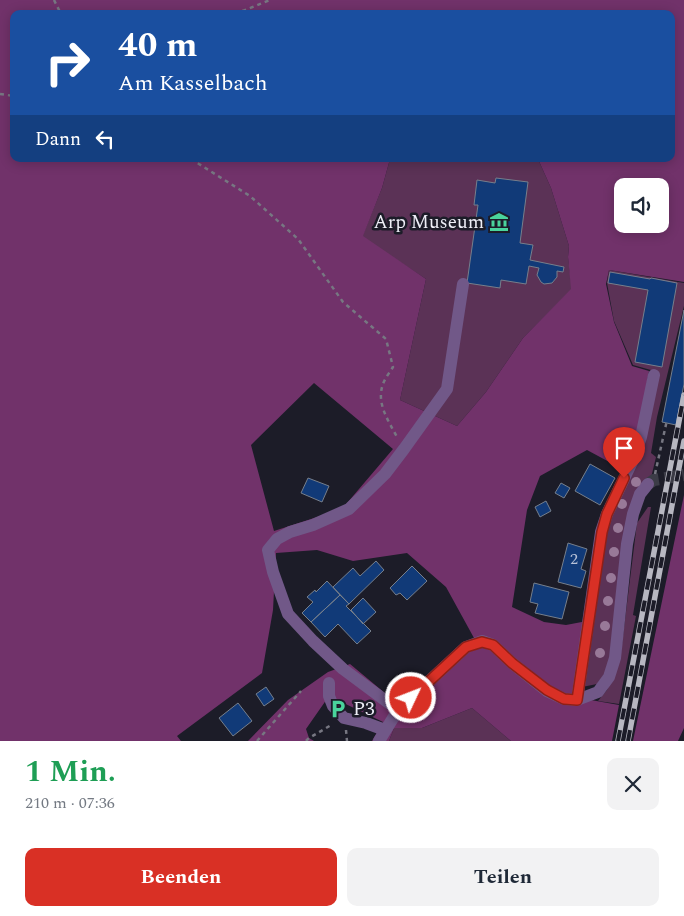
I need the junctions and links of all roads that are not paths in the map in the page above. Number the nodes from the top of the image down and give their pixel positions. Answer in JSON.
{"nodes":[{"id":1,"x":463,"y":284,"type":"dead end"},
{"id":2,"x":654,"y":376,"type":"dead end"},
{"id":3,"x":651,"y":482,"type":"tunnel mouth"},
{"id":4,"x":329,"y":683,"type":"dead end"},
{"id":5,"x":577,"y":700,"type":"junction"},
{"id":6,"x":398,"y":710,"type":"junction"},
{"id":7,"x":382,"y":736,"type":"edge"}],
"edges":[{"from":1,"to":6,"type":"lane"},
{"from":2,"to":5,"type":"lane"},
{"from":3,"to":5,"type":"lane"},
{"from":4,"to":7,"type":"lane"},
{"from":5,"to":6,"type":"lane"},
{"from":6,"to":7,"type":"lane"}]}
